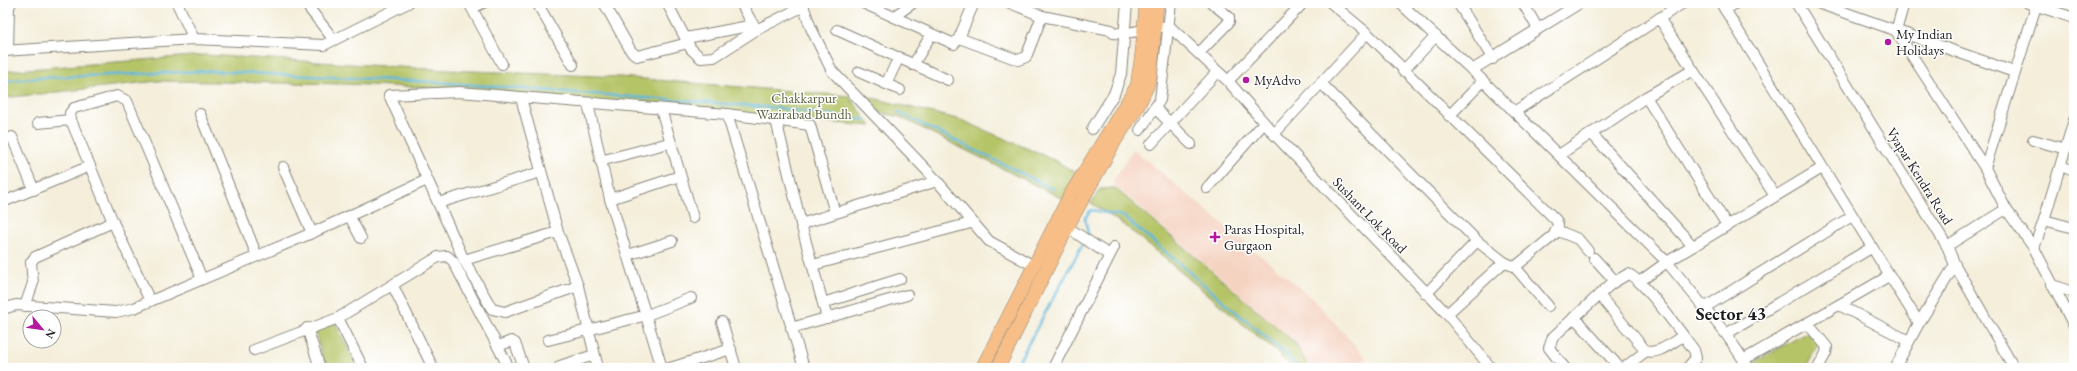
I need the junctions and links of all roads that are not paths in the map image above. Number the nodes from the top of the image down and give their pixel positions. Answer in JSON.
{"nodes":[{"id":1,"x":11,"y":3,"type":"edge"},
{"id":2,"x":177,"y":3,"type":"edge"},
{"id":3,"x":305,"y":3,"type":"edge"},
{"id":4,"x":408,"y":3,"type":"edge"},
{"id":5,"x":483,"y":3,"type":"edge"},
{"id":6,"x":537,"y":3,"type":"edge"},
{"id":7,"x":604,"y":3,"type":"edge"},
{"id":8,"x":667,"y":3,"type":"edge"},
{"id":9,"x":741,"y":3,"type":"edge"},
{"id":10,"x":863,"y":3,"type":"edge"},
{"id":11,"x":913,"y":3,"type":"edge"},
{"id":12,"x":974,"y":3,"type":"edge"},
{"id":13,"x":1010,"y":3,"type":"edge"},
{"id":14,"x":1127,"y":3,"type":"edge"},
{"id":15,"x":1146,"y":3,"type":"edge"},
{"id":16,"x":1157,"y":3,"type":"edge"},
{"id":17,"x":1171,"y":3,"type":"edge"},
{"id":18,"x":1212,"y":3,"type":"edge"},
{"id":19,"x":1303,"y":3,"type":"edge"},
{"id":20,"x":1331,"y":3,"type":"edge"},
{"id":21,"x":1400,"y":3,"type":"edge"},
{"id":22,"x":1458,"y":3,"type":"edge"},
{"id":23,"x":1523,"y":3,"type":"edge"},
{"id":24,"x":1580,"y":3,"type":"edge"},
{"id":25,"x":1683,"y":3,"type":"edge"},
{"id":26,"x":1736,"y":3,"type":"edge"},
{"id":27,"x":1796,"y":3,"type":"edge"},
{"id":28,"x":1818,"y":3,"type":"edge"},
{"id":29,"x":1904,"y":3,"type":"edge"},
{"id":30,"x":2034,"y":4,"type":"edge"},
{"id":31,"x":803,"y":5,"type":"edge"},
{"id":32,"x":471,"y":6,"type":"edge"},
{"id":33,"x":1723,"y":6,"type":"edge"},
{"id":34,"x":1833,"y":6,"type":"edge"},
{"id":35,"x":1409,"y":7,"type":"edge"},
{"id":36,"x":1042,"y":16,"type":"junction"},
{"id":37,"x":893,"y":17,"type":"junction"},
{"id":38,"x":1659,"y":18,"type":"junction"},
{"id":39,"x":2074,"y":18,"type":"edge"},
{"id":40,"x":1169,"y":26,"type":"junction"},
{"id":41,"x":755,"y":28,"type":"junction"},
{"id":42,"x":1149,"y":28,"type":"junction"},
{"id":43,"x":1538,"y":29,"type":"junction"},
{"id":44,"x":837,"y":30,"type":"dead end"},
{"id":45,"x":1896,"y":31,"type":"junction"},
{"id":46,"x":1126,"y":32,"type":"junction"},
{"id":47,"x":1367,"y":33,"type":"junction"},
{"id":48,"x":931,"y":34,"type":"junction"},
{"id":49,"x":1436,"y":36,"type":"junction"},
{"id":50,"x":959,"y":38,"type":"junction"},
{"id":51,"x":194,"y":39,"type":"junction"},
{"id":52,"x":334,"y":40,"type":"junction"},
{"id":53,"x":687,"y":41,"type":"junction"},
{"id":54,"x":5,"y":51,"type":"edge"},
{"id":55,"x":1199,"y":53,"type":"junction"},
{"id":56,"x":899,"y":58,"type":"junction"},
{"id":57,"x":1493,"y":59,"type":"junction"},
{"id":58,"x":502,"y":64,"type":"dead end"},
{"id":59,"x":573,"y":65,"type":"dead end"},
{"id":60,"x":914,"y":65,"type":"junction"},
{"id":61,"x":1472,"y":70,"type":"junction"},
{"id":62,"x":1693,"y":70,"type":"junction"},
{"id":63,"x":1403,"y":71,"type":"junction"},
{"id":64,"x":859,"y":72,"type":"dead end"},
{"id":65,"x":1217,"y":72,"type":"junction"},
{"id":66,"x":2014,"y":72,"type":"junction"},
{"id":67,"x":948,"y":80,"type":"dead end"},
{"id":68,"x":1228,"y":81,"type":"junction"},
{"id":69,"x":1483,"y":81,"type":"junction"},
{"id":70,"x":1321,"y":83,"type":"junction"},
{"id":71,"x":886,"y":84,"type":"junction"},
{"id":72,"x":900,"y":90,"type":"dead end"},
{"id":73,"x":1646,"y":96,"type":"junction"},
{"id":74,"x":521,"y":98,"type":"junction"},
{"id":75,"x":588,"y":104,"type":"junction"},
{"id":76,"x":1155,"y":108,"type":"junction"},
{"id":77,"x":661,"y":109,"type":"junction"},
{"id":78,"x":1514,"y":112,"type":"junction"},
{"id":79,"x":200,"y":114,"type":"dead end"},
{"id":80,"x":727,"y":114,"type":"junction"},
{"id":81,"x":1450,"y":116,"type":"junction"},
{"id":82,"x":71,"y":120,"type":"junction"},
{"id":83,"x":776,"y":120,"type":"junction"},
{"id":84,"x":2074,"y":120,"type":"edge"},
{"id":85,"x":38,"y":123,"type":"dead end"},
{"id":86,"x":1170,"y":123,"type":"junction"},
{"id":87,"x":1264,"y":123,"type":"junction"},
{"id":88,"x":1092,"y":129,"type":"dead end"},
{"id":89,"x":1140,"y":130,"type":"dead end"},
{"id":90,"x":1592,"y":133,"type":"junction"},
{"id":91,"x":1274,"y":134,"type":"junction"},
{"id":92,"x":12,"y":137,"type":"dead end"},
{"id":93,"x":2034,"y":140,"type":"dead end"},
{"id":94,"x":669,"y":143,"type":"junction"},
{"id":95,"x":1151,"y":144,"type":"dead end"},
{"id":96,"x":1191,"y":144,"type":"dead end"},
{"id":97,"x":2066,"y":149,"type":"junction"},
{"id":98,"x":1559,"y":155,"type":"junction"},
{"id":99,"x":600,"y":162,"type":"junction"},
{"id":100,"x":90,"y":166,"type":"junction"},
{"id":101,"x":2060,"y":166,"type":"junction"},
{"id":102,"x":283,"y":167,"type":"dead end"},
{"id":103,"x":1822,"y":168,"type":"junction"},
{"id":104,"x":1985,"y":168,"type":"junction"},
{"id":105,"x":2074,"y":171,"type":"edge"},
{"id":106,"x":541,"y":172,"type":"junction"},
{"id":107,"x":680,"y":176,"type":"junction"},
{"id":108,"x":427,"y":180,"type":"junction"},
{"id":109,"x":937,"y":181,"type":"junction"},
{"id":110,"x":1207,"y":188,"type":"dead end"},
{"id":111,"x":34,"y":190,"type":"junction"},
{"id":112,"x":1775,"y":196,"type":"junction"},
{"id":113,"x":610,"y":199,"type":"junction"},
{"id":114,"x":3,"y":202,"type":"edge"},
{"id":115,"x":438,"y":203,"type":"junction"},
{"id":116,"x":2006,"y":209,"type":"junction"},
{"id":117,"x":835,"y":213,"type":"junction"},
{"id":118,"x":1852,"y":216,"type":"junction"},
{"id":119,"x":350,"y":217,"type":"junction"},
{"id":120,"x":693,"y":218,"type":"dead end"},
{"id":121,"x":2044,"y":220,"type":"junction"},
{"id":122,"x":113,"y":222,"type":"junction"},
{"id":123,"x":971,"y":222,"type":"junction"},
{"id":124,"x":801,"y":224,"type":"junction"},
{"id":125,"x":1727,"y":225,"type":"junction"},
{"id":126,"x":1067,"y":227,"type":"junction"},
{"id":127,"x":2074,"y":228,"type":"edge"},
{"id":128,"x":1556,"y":230,"type":"junction"},
{"id":129,"x":558,"y":232,"type":"junction"},
{"id":130,"x":312,"y":233,"type":"junction"},
{"id":131,"x":361,"y":238,"type":"dead end"},
{"id":132,"x":672,"y":241,"type":"dead end"},
{"id":133,"x":1477,"y":241,"type":"junction"},
{"id":134,"x":1693,"y":246,"type":"junction"},
{"id":135,"x":1947,"y":246,"type":"junction"},
{"id":136,"x":1872,"y":248,"type":"junction"},
{"id":137,"x":2034,"y":248,"type":"junction"},
{"id":138,"x":628,"y":255,"type":"junction"},
{"id":139,"x":256,"y":256,"type":"junction"},
{"id":140,"x":464,"y":260,"type":"junction"},
{"id":141,"x":1504,"y":262,"type":"junction"},
{"id":142,"x":1667,"y":262,"type":"junction"},
{"id":143,"x":813,"y":265,"type":"junction"},
{"id":144,"x":1955,"y":265,"type":"junction"},
{"id":145,"x":1034,"y":266,"type":"junction"},
{"id":146,"x":1515,"y":267,"type":"junction"},
{"id":147,"x":1889,"y":276,"type":"junction"},
{"id":148,"x":202,"y":279,"type":"junction"},
{"id":149,"x":900,"y":279,"type":"dead end"},
{"id":150,"x":1615,"y":281,"type":"junction"},
{"id":151,"x":1639,"y":282,"type":"junction"},
{"id":152,"x":2051,"y":284,"type":"junction"},
{"id":153,"x":393,"y":286,"type":"junction"},
{"id":154,"x":578,"y":286,"type":"junction"},
{"id":155,"x":2074,"y":292,"type":"edge"},
{"id":156,"x":1426,"y":294,"type":"junction"},
{"id":157,"x":907,"y":295,"type":"dead end"},
{"id":158,"x":1599,"y":295,"type":"junction"},
{"id":159,"x":691,"y":298,"type":"dead end"},
{"id":160,"x":150,"y":301,"type":"junction"},
{"id":161,"x":823,"y":303,"type":"junction"},
{"id":162,"x":1839,"y":305,"type":"junction"},
{"id":163,"x":25,"y":306,"type":"junction"},
{"id":164,"x":1548,"y":306,"type":"dead end"},
{"id":165,"x":1704,"y":308,"type":"junction"},
{"id":166,"x":3,"y":309,"type":"edge"},
{"id":167,"x":1447,"y":314,"type":"junction"},
{"id":168,"x":647,"y":315,"type":"junction"},
{"id":169,"x":1574,"y":317,"type":"junction"},
{"id":170,"x":338,"y":318,"type":"junction"},
{"id":171,"x":827,"y":318,"type":"junction"},
{"id":172,"x":722,"y":322,"type":"dead end"},
{"id":173,"x":2073,"y":322,"type":"edge"},
{"id":174,"x":1918,"y":323,"type":"junction"},
{"id":175,"x":1808,"y":324,"type":"junction"},
{"id":176,"x":307,"y":328,"type":"junction"},
{"id":177,"x":791,"y":328,"type":"junction"},
{"id":178,"x":589,"y":331,"type":"junction"},
{"id":179,"x":1726,"y":334,"type":"junction"},
{"id":180,"x":1683,"y":336,"type":"junction"},
{"id":181,"x":548,"y":340,"type":"dead end"},
{"id":182,"x":1909,"y":341,"type":"junction"},
{"id":183,"x":499,"y":346,"type":"junction"},
{"id":184,"x":731,"y":349,"type":"junction"},
{"id":185,"x":254,"y":350,"type":"dead end"},
{"id":186,"x":1646,"y":351,"type":"junction"},
{"id":187,"x":594,"y":355,"type":"junction"},
{"id":188,"x":577,"y":364,"type":"edge"},
{"id":189,"x":1746,"y":364,"type":"edge"},
{"id":190,"x":560,"y":366,"type":"dead end"},
{"id":191,"x":320,"y":368,"type":"edge"},
{"id":192,"x":364,"y":368,"type":"edge"},
{"id":193,"x":433,"y":368,"type":"edge"},
{"id":194,"x":509,"y":368,"type":"edge"},
{"id":195,"x":524,"y":368,"type":"edge"},
{"id":196,"x":598,"y":368,"type":"edge"},
{"id":197,"x":662,"y":368,"type":"edge"},
{"id":198,"x":670,"y":368,"type":"edge"},
{"id":199,"x":736,"y":368,"type":"edge"},
{"id":200,"x":804,"y":368,"type":"edge"},
{"id":201,"x":982,"y":368,"type":"edge"},
{"id":202,"x":998,"y":368,"type":"edge"},
{"id":203,"x":1053,"y":368,"type":"edge"},
{"id":204,"x":1491,"y":368,"type":"edge"},
{"id":205,"x":1565,"y":368,"type":"edge"},
{"id":206,"x":1620,"y":368,"type":"edge"},
{"id":207,"x":1624,"y":368,"type":"edge"},
{"id":208,"x":1687,"y":368,"type":"edge"},
{"id":209,"x":1818,"y":368,"type":"edge"},
{"id":210,"x":1895,"y":368,"type":"edge"},
{"id":211,"x":2014,"y":368,"type":"edge"}],
"edges":[{"from":1,"to":54,"type":"street"},
{"from":2,"to":51,"type":"street"},
{"from":3,"to":52,"type":"street"},
{"from":4,"to":52,"type":"street"},
{"from":5,"to":32,"type":"street"},
{"from":6,"to":59,"type":"street"},
{"from":7,"to":53,"type":"street"},
{"from":8,"to":53,"type":"street"},
{"from":9,"to":41,"type":"street"},
{"from":10,"to":37,"type":"street"},
{"from":11,"to":37,"type":"street"},
{"from":12,"to":50,"type":"street"},
{"from":13,"to":36,"type":"street"},
{"from":14,"to":46,"type":"street"},
{"from":15,"to":42,"type":"main road"},
{"from":16,"to":42,"type":"main road"},
{"from":17,"to":40,"type":"street"},
{"from":18,"to":55,"type":"street"},
{"from":19,"to":68,"type":"street"},
{"from":20,"to":47,"type":"street"},
{"from":21,"to":35,"type":"street"},
{"from":22,"to":57,"type":"street"},
{"from":23,"to":43,"type":"street"},
{"from":24,"to":43,"type":"street"},
{"from":25,"to":38,"type":"street"},
{"from":26,"to":33,"type":"street"},
{"from":27,"to":135,"type":"street","name":"Vyapar Kendra Road"},
{"from":28,"to":34,"type":"street"},
{"from":29,"to":45,"type":"street"},
{"from":30,"to":39,"type":"street"},
{"from":30,"to":66,"type":"street"},
{"from":31,"to":41,"type":"street"},
{"from":31,"to":109,"type":"street"},
{"from":32,"to":58,"type":"street"},
{"from":33,"to":103,"type":"street"},
{"from":34,"to":45,"type":"street"},
{"from":35,"to":49,"type":"street"},
{"from":36,"to":46,"type":"street"},
{"from":36,"to":50,"type":"street"},
{"from":37,"to":48,"type":"street"},
{"from":38,"to":62,"type":"street"},
{"from":38,"to":78,"type":"street"},
{"from":40,"to":42,"type":"street"},
{"from":40,"to":55,"type":"street","name":"Sushant Lok Road"},
{"from":40,"to":76,"type":"street"},
{"from":41,"to":53,"type":"street"},
{"from":41,"to":53,"type":"street"},
{"from":42,"to":46,"type":"street"},
{"from":42,"to":126,"type":"main road"},
{"from":42,"to":145,"type":"main road"},
{"from":43,"to":57,"type":"street"},
{"from":44,"to":56,"type":"street"},
{"from":45,"to":66,"type":"street"},
{"from":45,"to":104,"type":"street"},
{"from":46,"to":88,"type":"street"},
{"from":47,"to":63,"type":"street"},
{"from":47,"to":70,"type":"street"},
{"from":48,"to":50,"type":"street"},
{"from":48,"to":60,"type":"street"},
{"from":49,"to":61,"type":"street"},
{"from":49,"to":63,"type":"street"},
{"from":51,"to":52,"type":"street"},
{"from":51,"to":54,"type":"street"},
{"from":55,"to":65,"type":"street","name":"Sushant Lok Road"},
{"from":56,"to":60,"type":"street"},
{"from":56,"to":71,"type":"street"},
{"from":57,"to":61,"type":"street"},
{"from":60,"to":67,"type":"street"},
{"from":61,"to":69,"type":"street"},
{"from":62,"to":73,"type":"street"},
{"from":62,"to":112,"type":"street"},
{"from":63,"to":81,"type":"street"},
{"from":64,"to":71,"type":"street"},
{"from":65,"to":68,"type":"street","name":"Sushant Lok Road"},
{"from":65,"to":86,"type":"street"},
{"from":66,"to":104,"type":"street"},
{"from":68,"to":87,"type":"street","name":"Sushant Lok Road"},
{"from":69,"to":78,"type":"street"},
{"from":69,"to":81,"type":"street"},
{"from":70,"to":91,"type":"street"},
{"from":70,"to":133,"type":"street"},
{"from":71,"to":72,"type":"street"},
{"from":73,"to":90,"type":"street"},
{"from":73,"to":125,"type":"street"},
{"from":74,"to":75,"type":"street"},
{"from":74,"to":106,"type":"street"},
{"from":74,"to":108,"type":"street"},
{"from":75,"to":77,"type":"street"},
{"from":75,"to":99,"type":"street"},
{"from":76,"to":86,"type":"street"},
{"from":76,"to":89,"type":"street"},
{"from":77,"to":80,"type":"street"},
{"from":77,"to":94,"type":"street"},
{"from":78,"to":98,"type":"street"},
{"from":79,"to":139,"type":"street"},
{"from":80,"to":83,"type":"street"},
{"from":80,"to":177,"type":"street"},
{"from":81,"to":128,"type":"street"},
{"from":82,"to":85,"type":"street"},
{"from":82,"to":100,"type":"street"},
{"from":82,"to":148,"type":"street"},
{"from":83,"to":117,"type":"street"},
{"from":83,"to":124,"type":"street"},
{"from":84,"to":97,"type":"street"},
{"from":86,"to":95,"type":"street"},
{"from":86,"to":96,"type":"street"},
{"from":87,"to":91,"type":"street","name":"Sushant Lok Road"},
{"from":87,"to":110,"type":"street"},
{"from":90,"to":98,"type":"street"},
{"from":90,"to":134,"type":"street"},
{"from":91,"to":156,"type":"street","name":"Sushant Lok Road"},
{"from":92,"to":111,"type":"street"},
{"from":93,"to":97,"type":"street"},
{"from":94,"to":99,"type":"street"},
{"from":94,"to":107,"type":"street"},
{"from":97,"to":101,"type":"street"},
{"from":98,"to":142,"type":"street"},
{"from":99,"to":113,"type":"street"},
{"from":100,"to":111,"type":"street"},
{"from":100,"to":122,"type":"street"},
{"from":101,"to":105,"type":"street"},
{"from":101,"to":121,"type":"street"},
{"from":102,"to":130,"type":"street"},
{"from":103,"to":112,"type":"street"},
{"from":103,"to":118,"type":"street"},
{"from":104,"to":116,"type":"street"},
{"from":106,"to":115,"type":"street"},
{"from":106,"to":129,"type":"street"},
{"from":107,"to":113,"type":"street"},
{"from":107,"to":120,"type":"street"},
{"from":108,"to":115,"type":"street"},
{"from":108,"to":119,"type":"street"},
{"from":109,"to":117,"type":"street"},
{"from":109,"to":123,"type":"street"},
{"from":111,"to":114,"type":"street"},
{"from":112,"to":125,"type":"street"},
{"from":113,"to":138,"type":"street"},
{"from":115,"to":140,"type":"street"},
{"from":116,"to":135,"type":"street"},
{"from":116,"to":137,"type":"street"},
{"from":117,"to":124,"type":"street"},
{"from":118,"to":136,"type":"street"},
{"from":118,"to":165,"type":"street"},
{"from":119,"to":130,"type":"street"},
{"from":119,"to":131,"type":"street"},
{"from":121,"to":127,"type":"street"},
{"from":121,"to":137,"type":"street"},
{"from":122,"to":160,"type":"street"},
{"from":122,"to":163,"type":"street"},
{"from":123,"to":143,"type":"street"},
{"from":123,"to":145,"type":"street"},
{"from":124,"to":143,"type":"street"},
{"from":125,"to":134,"type":"street"},
{"from":126,"to":202,"type":"main road"},
{"from":126,"to":203,"type":"street"},
{"from":128,"to":146,"type":"street"},
{"from":128,"to":150,"type":"street"},
{"from":129,"to":140,"type":"street"},
{"from":129,"to":154,"type":"street"},
{"from":130,"to":139,"type":"street"},
{"from":132,"to":138,"type":"street"},
{"from":133,"to":141,"type":"street"},
{"from":133,"to":156,"type":"street"},
{"from":134,"to":142,"type":"street"},
{"from":135,"to":144,"type":"street","name":"Vyapar Kendra Road"},
{"from":136,"to":147,"type":"street"},
{"from":136,"to":179,"type":"street"},
{"from":137,"to":152,"type":"street"},
{"from":138,"to":168,"type":"street"},
{"from":139,"to":148,"type":"street"},
{"from":140,"to":154,"type":"street"},
{"from":141,"to":146,"type":"street"},
{"from":141,"to":167,"type":"street"},
{"from":142,"to":151,"type":"street"},
{"from":142,"to":165,"type":"street"},
{"from":143,"to":161,"type":"street"},
{"from":144,"to":174,"type":"street"},
{"from":144,"to":211,"type":"street","name":"Vyapar Kendra Road"},
{"from":145,"to":201,"type":"main road"},
{"from":146,"to":164,"type":"street"},
{"from":147,"to":162,"type":"street"},
{"from":147,"to":174,"type":"street"},
{"from":148,"to":160,"type":"street"},
{"from":149,"to":161,"type":"street"},
{"from":150,"to":151,"type":"street"},
{"from":150,"to":158,"type":"street"},
{"from":151,"to":180,"type":"street"},
{"from":152,"to":155,"type":"street"},
{"from":152,"to":173,"type":"street"},
{"from":153,"to":170,"type":"street"},
{"from":153,"to":183,"type":"street"},
{"from":153,"to":193,"type":"street"},
{"from":154,"to":178,"type":"street"},
{"from":156,"to":167,"type":"street","name":"Sushant Lok Road"},
{"from":157,"to":171,"type":"street"},
{"from":158,"to":169,"type":"street"},
{"from":158,"to":186,"type":"street"},
{"from":159,"to":168,"type":"street"},
{"from":160,"to":163,"type":"street"},
{"from":161,"to":171,"type":"street"},
{"from":162,"to":175,"type":"street"},
{"from":162,"to":182,"type":"street"},
{"from":163,"to":166,"type":"street"},
{"from":165,"to":179,"type":"street"},
{"from":167,"to":204,"type":"street","name":"Sushant Lok Road"},
{"from":168,"to":178,"type":"street"},
{"from":168,"to":197,"type":"street"},
{"from":169,"to":205,"type":"street"},
{"from":169,"to":206,"type":"street"},
{"from":170,"to":176,"type":"street"},
{"from":170,"to":192,"type":"street"},
{"from":171,"to":177,"type":"street"},
{"from":172,"to":184,"type":"street"},
{"from":174,"to":182,"type":"street"},
{"from":175,"to":189,"type":"street"},
{"from":175,"to":209,"type":"street"},
{"from":176,"to":185,"type":"street"},
{"from":176,"to":191,"type":"street"},
{"from":177,"to":200,"type":"street"},
{"from":178,"to":181,"type":"street"},
{"from":178,"to":187,"type":"street"},
{"from":179,"to":189,"type":"street"},
{"from":180,"to":186,"type":"street"},
{"from":180,"to":208,"type":"street"},
{"from":182,"to":210,"type":"street"},
{"from":183,"to":194,"type":"street"},
{"from":183,"to":195,"type":"street"},
{"from":184,"to":198,"type":"street"},
{"from":184,"to":199,"type":"street"},
{"from":186,"to":207,"type":"street"},
{"from":187,"to":188,"type":"street"},
{"from":187,"to":196,"type":"street"},
{"from":188,"to":190,"type":"street"}]}
